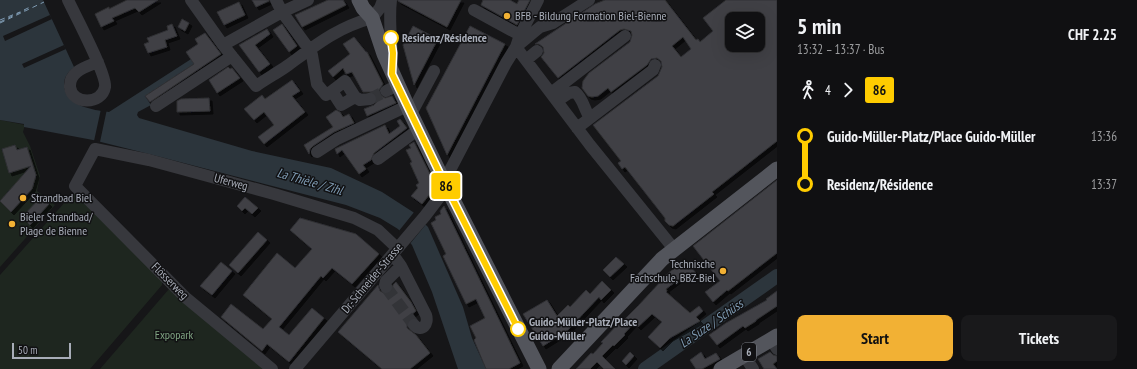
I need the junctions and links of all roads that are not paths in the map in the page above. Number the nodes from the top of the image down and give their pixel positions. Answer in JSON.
{"nodes":[{"id":1,"x":68,"y":0,"type":"edge"},
{"id":2,"x":191,"y":0,"type":"edge"},
{"id":3,"x":276,"y":0,"type":"edge"},
{"id":4,"x":308,"y":0,"type":"edge"},
{"id":5,"x":359,"y":0,"type":"edge"},
{"id":6,"x":374,"y":0,"type":"edge"},
{"id":7,"x":383,"y":0,"type":"edge"},
{"id":8,"x":391,"y":0,"type":"edge"},
{"id":9,"x":538,"y":0,"type":"edge"},
{"id":10,"x":574,"y":0,"type":"edge"},
{"id":11,"x":589,"y":0,"type":"edge"},
{"id":12,"x":474,"y":10,"type":"dead end"},
{"id":13,"x":282,"y":12,"type":"junction"},
{"id":14,"x":372,"y":18,"type":"junction"},
{"id":15,"x":540,"y":28,"type":"junction"},
{"id":16,"x":520,"y":35,"type":"junction"},
{"id":17,"x":625,"y":36,"type":"dead end"},
{"id":18,"x":223,"y":45,"type":"junction"},
{"id":19,"x":516,"y":47,"type":"junction"},
{"id":20,"x":309,"y":49,"type":"junction"},
{"id":21,"x":537,"y":52,"type":"dead end"},
{"id":22,"x":232,"y":56,"type":"junction"},
{"id":23,"x":526,"y":60,"type":"junction"},
{"id":24,"x":98,"y":62,"type":"dead end"},
{"id":25,"x":655,"y":65,"type":"dead end"},
{"id":26,"x":434,"y":71,"type":"dead end"},
{"id":27,"x":592,"y":72,"type":"dead end"},
{"id":28,"x":392,"y":83,"type":"junction"},
{"id":29,"x":329,"y":93,"type":"junction"},
{"id":30,"x":355,"y":97,"type":"junction"},
{"id":31,"x":554,"y":97,"type":"junction"},
{"id":32,"x":370,"y":99,"type":"tunnel mouth"},
{"id":33,"x":156,"y":106,"type":"dead end"},
{"id":34,"x":409,"y":110,"type":"junction"},
{"id":35,"x":590,"y":118,"type":"junction"},
{"id":36,"x":577,"y":128,"type":"junction"},
{"id":37,"x":419,"y":129,"type":"junction"},
{"id":38,"x":317,"y":152,"type":"dead end"},
{"id":39,"x":378,"y":159,"type":"dead end"},
{"id":40,"x":777,"y":169,"type":"edge"},
{"id":41,"x":447,"y":179,"type":"junction"},
{"id":42,"x":75,"y":186,"type":"joint"},
{"id":43,"x":396,"y":249,"type":"junction"},
{"id":44,"x":674,"y":249,"type":"junction"},
{"id":45,"x":401,"y":266,"type":"junction"},
{"id":46,"x":386,"y":287,"type":"dead end"},
{"id":47,"x":414,"y":325,"type":"dead end"},
{"id":48,"x":775,"y":341,"type":"edge"},
{"id":49,"x":744,"y":355,"type":"junction"},
{"id":50,"x":272,"y":369,"type":"edge"},
{"id":51,"x":295,"y":369,"type":"edge"},
{"id":52,"x":539,"y":369,"type":"edge"},
{"id":53,"x":559,"y":369,"type":"edge"},
{"id":54,"x":721,"y":369,"type":"edge"},
{"id":55,"x":753,"y":369,"type":"edge"}],
"edges":[{"from":1,"to":24,"type":"street"},
{"from":2,"to":18,"type":"street"},
{"from":3,"to":13,"type":"street"},
{"from":4,"to":13,"type":"street"},
{"from":5,"to":14,"type":"main road"},
{"from":6,"to":14,"type":"street"},
{"from":7,"to":14,"type":"street"},
{"from":8,"to":28,"type":"street"},
{"from":9,"to":16,"type":"street"},
{"from":10,"to":15,"type":"street"},
{"from":11,"to":15,"type":"street"},
{"from":12,"to":16,"type":"street"},
{"from":13,"to":18,"type":"street"},
{"from":13,"to":20,"type":"street"},
{"from":14,"to":20,"type":"street"},
{"from":14,"to":28,"type":"main road"},
{"from":15,"to":19,"type":"street"},
{"from":16,"to":19,"type":"street"},
{"from":17,"to":31,"type":"street"},
{"from":18,"to":22,"type":"street"},
{"from":19,"to":23,"type":"street"},
{"from":19,"to":41,"type":"street","name":"Dr.-Schneider-Strasse"},
{"from":20,"to":22,"type":"street"},
{"from":20,"to":29,"type":"street"},
{"from":21,"to":23,"type":"street"},
{"from":22,"to":33,"type":"street"},
{"from":23,"to":31,"type":"street"},
{"from":25,"to":35,"type":"street"},
{"from":26,"to":34,"type":"street"},
{"from":27,"to":31,"type":"street"},
{"from":28,"to":34,"type":"main road"},
{"from":29,"to":30,"type":"street"},
{"from":29,"to":30,"type":"street"},
{"from":30,"to":32,"type":"street"},
{"from":31,"to":35,"type":"street"},
{"from":31,"to":36,"type":"street"},
{"from":34,"to":37,"type":"main road"},
{"from":34,"to":38,"type":"street"},
{"from":35,"to":36,"type":"street"},
{"from":36,"to":44,"type":"street"},
{"from":37,"to":39,"type":"street"},
{"from":37,"to":41,"type":"main road"},
{"from":40,"to":44,"type":"main road"},
{"from":41,"to":43,"type":"street","name":"Dr.-Schneider-Strasse"},
{"from":41,"to":52,"type":"main road"},
{"from":42,"to":43,"type":"street","name":"Uferweg"},
{"from":42,"to":50,"type":"street","name":"Flösserweg"},
{"from":43,"to":45,"type":"street"},
{"from":43,"to":51,"type":"street","name":"Dr.-Schneider-Strasse"},
{"from":44,"to":53,"type":"main road"},
{"from":45,"to":46,"type":"street"},
{"from":45,"to":47,"type":"street"},
{"from":48,"to":49,"type":"main road","number":"6"},
{"from":49,"to":54,"type":"main road","number":"6"},
{"from":49,"to":55,"type":"street"}]}
